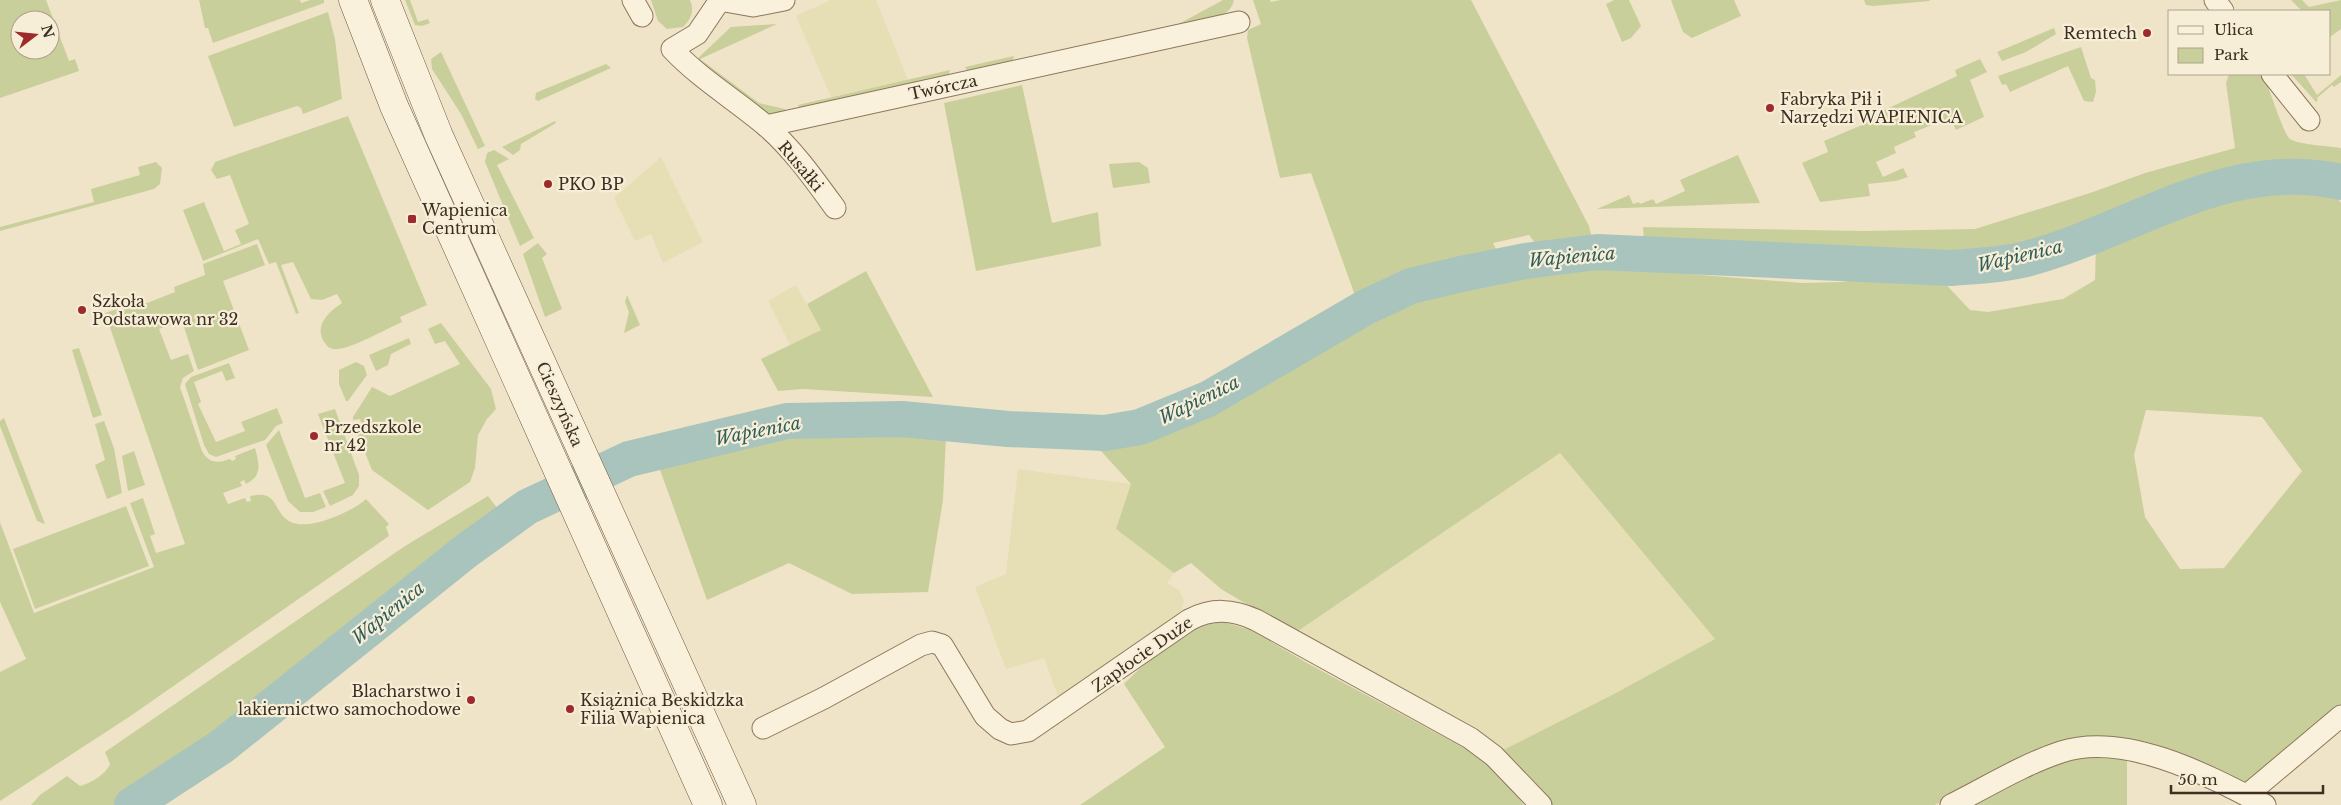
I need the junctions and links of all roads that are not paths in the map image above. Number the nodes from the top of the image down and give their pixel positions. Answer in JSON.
{"nodes":[{"id":1,"x":353,"y":0,"type":"edge"},
{"id":2,"x":385,"y":0,"type":"edge"},
{"id":3,"x":720,"y":0,"type":"edge"},
{"id":4,"x":784,"y":0,"type":"edge"},
{"id":5,"x":1239,"y":22,"type":"dead end"},
{"id":6,"x":2273,"y":75,"type":"edge"},
{"id":7,"x":2309,"y":120,"type":"dead end"},
{"id":8,"x":766,"y":126,"type":"junction"},
{"id":9,"x":835,"y":208,"type":"dead end"},
{"id":10,"x":2341,"y":716,"type":"edge"},
{"id":11,"x":763,"y":728,"type":"dead end"},
{"id":12,"x":2246,"y":795,"type":"junction"},
{"id":13,"x":708,"y":805,"type":"edge"},
{"id":14,"x":742,"y":805,"type":"edge"},
{"id":15,"x":1541,"y":805,"type":"edge"},
{"id":16,"x":1951,"y":805,"type":"edge"},
{"id":17,"x":2265,"y":805,"type":"edge"}],
"edges":[{"from":1,"to":13,"type":"main road","name":"Cieszyńska"},
{"from":2,"to":14,"type":"main road","name":"Cieszyńska"},
{"from":3,"to":4,"type":"street"},
{"from":3,"to":8,"type":"street"},
{"from":5,"to":8,"type":"street","name":"Twórcza"},
{"from":6,"to":7,"type":"street"},
{"from":8,"to":9,"type":"street","name":"Rusałki"},
{"from":10,"to":12,"type":"street"},
{"from":11,"to":15,"type":"street","name":"Zapłocie Duże"},
{"from":12,"to":16,"type":"street"},
{"from":12,"to":17,"type":"street"}]}
